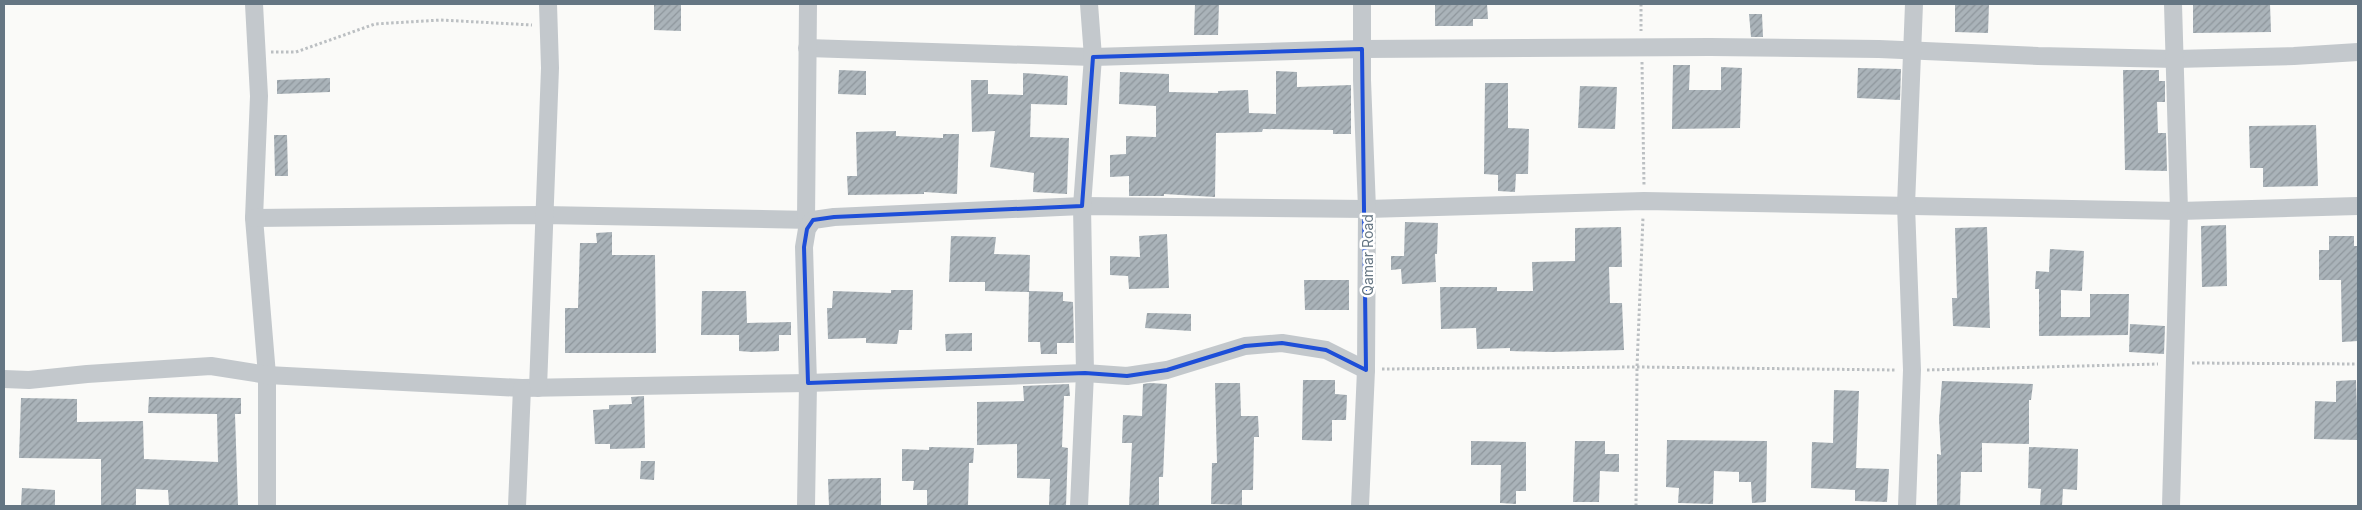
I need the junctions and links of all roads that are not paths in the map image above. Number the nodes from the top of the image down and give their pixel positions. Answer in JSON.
{"nodes":[{"id":1,"x":254,"y":4,"type":"edge"},
{"id":2,"x":548,"y":4,"type":"edge"},
{"id":3,"x":808,"y":4,"type":"edge"},
{"id":4,"x":1089,"y":4,"type":"edge"},
{"id":5,"x":1362,"y":4,"type":"edge"},
{"id":6,"x":1914,"y":4,"type":"edge"},
{"id":7,"x":2173,"y":4,"type":"edge"},
{"id":8,"x":807,"y":48,"type":"junction"},
{"id":9,"x":1362,"y":49,"type":"junction"},
{"id":10,"x":1913,"y":52,"type":"junction"},
{"id":11,"x":2358,"y":52,"type":"edge"},
{"id":12,"x":1093,"y":57,"type":"junction"},
{"id":13,"x":2175,"y":59,"type":"junction"},
{"id":14,"x":1906,"y":205,"type":"junction"},
{"id":15,"x":1082,"y":206,"type":"junction"},
{"id":16,"x":2358,"y":206,"type":"edge"},
{"id":17,"x":1367,"y":209,"type":"junction"},
{"id":18,"x":2179,"y":211,"type":"junction"},
{"id":19,"x":543,"y":215,"type":"junction"},
{"id":20,"x":254,"y":218,"type":"junction"},
{"id":21,"x":810,"y":220,"type":"junction"},
{"id":22,"x":1366,"y":370,"type":"junction"},
{"id":23,"x":1085,"y":373,"type":"junction"},
{"id":24,"x":267,"y":376,"type":"junction"},
{"id":25,"x":4,"y":379,"type":"edge"},
{"id":26,"x":808,"y":383,"type":"junction"},
{"id":27,"x":530,"y":388,"type":"junction"},
{"id":28,"x":267,"y":506,"type":"edge"},
{"id":29,"x":517,"y":506,"type":"edge"},
{"id":30,"x":806,"y":506,"type":"edge"},
{"id":31,"x":1080,"y":506,"type":"edge"},
{"id":32,"x":1360,"y":506,"type":"edge"},
{"id":33,"x":1907,"y":506,"type":"edge"},
{"id":34,"x":2171,"y":506,"type":"edge"}],
"edges":[{"from":1,"to":20,"type":"street"},
{"from":2,"to":19,"type":"street"},
{"from":3,"to":8,"type":"street"},
{"from":4,"to":12,"type":"street"},
{"from":5,"to":9,"type":"street","name":"Qamar Road"},
{"from":6,"to":10,"type":"street"},
{"from":7,"to":13,"type":"street"},
{"from":8,"to":12,"type":"street"},
{"from":8,"to":21,"type":"street"},
{"from":9,"to":10,"type":"street"},
{"from":9,"to":12,"type":"street"},
{"from":9,"to":17,"type":"street","name":"Qamar Road"},
{"from":10,"to":13,"type":"street"},
{"from":10,"to":14,"type":"street"},
{"from":11,"to":13,"type":"street"},
{"from":12,"to":15,"type":"street"},
{"from":13,"to":18,"type":"street"},
{"from":14,"to":17,"type":"street"},
{"from":14,"to":18,"type":"street"},
{"from":14,"to":33,"type":"street"},
{"from":15,"to":17,"type":"street"},
{"from":15,"to":21,"type":"street"},
{"from":15,"to":23,"type":"street"},
{"from":16,"to":18,"type":"street"},
{"from":17,"to":22,"type":"street","name":"Qamar Road"},
{"from":18,"to":34,"type":"street"},
{"from":19,"to":20,"type":"street"},
{"from":19,"to":21,"type":"street"},
{"from":19,"to":27,"type":"street"},
{"from":20,"to":24,"type":"street"},
{"from":21,"to":26,"type":"street"},
{"from":22,"to":23,"type":"street"},
{"from":22,"to":32,"type":"street","name":"Qamar Road"},
{"from":23,"to":26,"type":"street"},
{"from":23,"to":31,"type":"street"},
{"from":24,"to":25,"type":"street"},
{"from":24,"to":27,"type":"street"},
{"from":24,"to":28,"type":"street"},
{"from":26,"to":27,"type":"street"},
{"from":26,"to":30,"type":"street"},
{"from":27,"to":29,"type":"street"}]}
